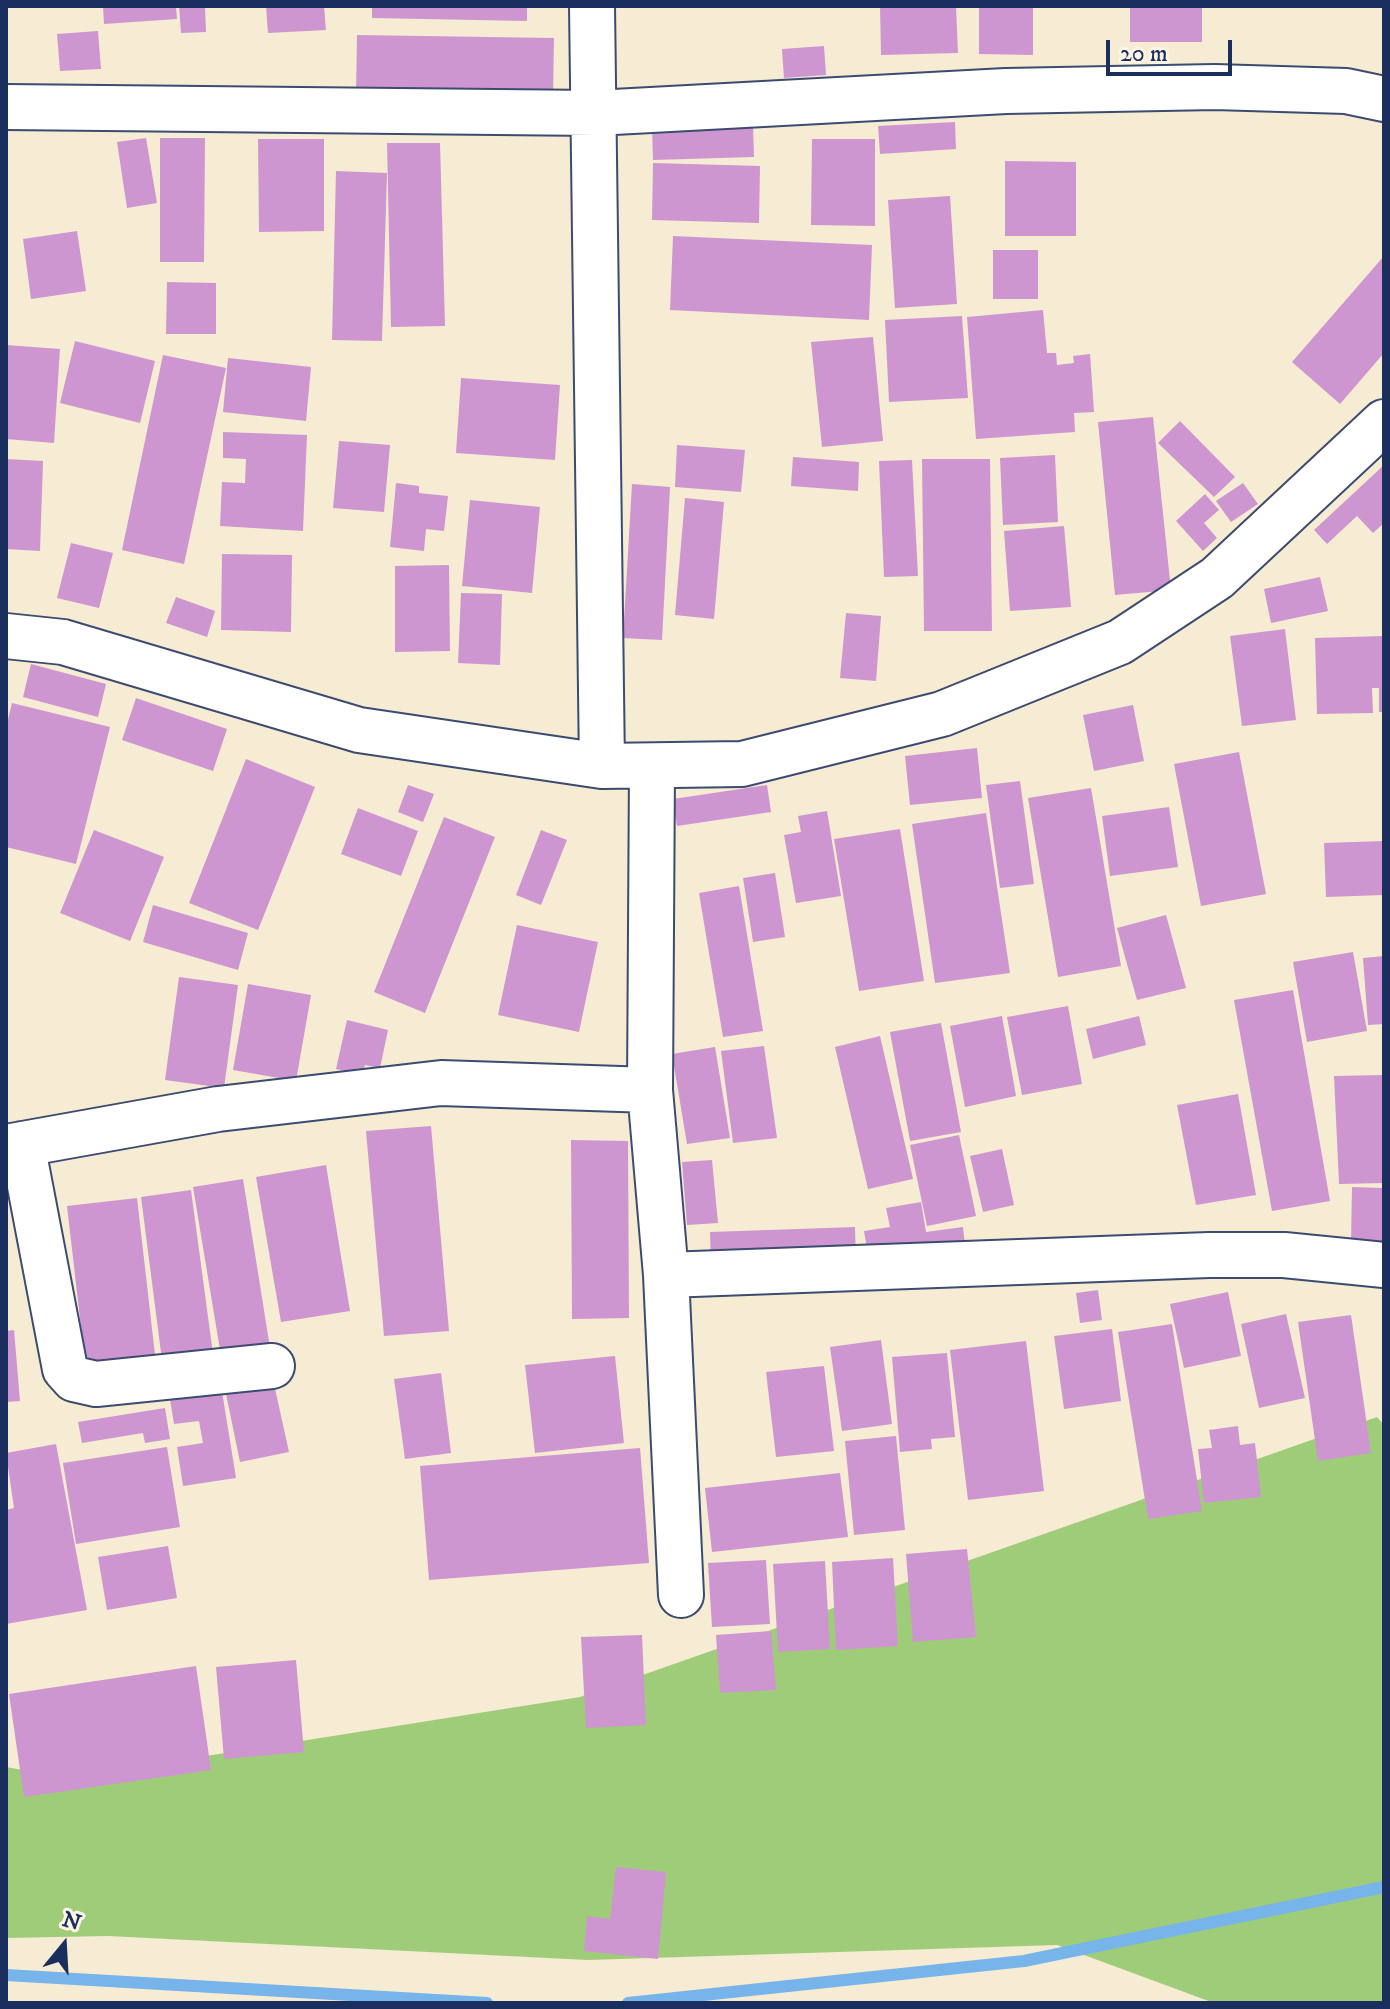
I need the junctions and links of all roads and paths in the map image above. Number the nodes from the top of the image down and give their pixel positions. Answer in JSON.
{"nodes":[{"id":1,"x":592,"y":6,"type":"edge"},
{"id":2,"x":1384,"y":99,"type":"edge"},
{"id":3,"x":6,"y":107,"type":"edge"},
{"id":4,"x":595,"y":113,"type":"junction"},
{"id":5,"x":1384,"y":422,"type":"edge"},
{"id":6,"x":6,"y":636,"type":"edge"},
{"id":7,"x":602,"y":766,"type":"junction"},
{"id":8,"x":652,"y":768,"type":"junction"},
{"id":9,"x":650,"y":1090,"type":"junction"},
{"id":10,"x":14,"y":1146,"type":"edge"},
{"id":11,"x":1384,"y":1265,"type":"edge"},
{"id":12,"x":666,"y":1275,"type":"junction"},
{"id":13,"x":272,"y":1366,"type":"dead end"},
{"id":14,"x":681,"y":1595,"type":"dead end"}],
"edges":[{"from":1,"to":4,"type":"street"},
{"from":2,"to":4,"type":"street"},
{"from":3,"to":4,"type":"street"},
{"from":4,"to":7,"type":"street"},
{"from":5,"to":8,"type":"street"},
{"from":6,"to":7,"type":"street"},
{"from":7,"to":8,"type":"street"},
{"from":8,"to":9,"type":"street"},
{"from":9,"to":10,"type":"street"},
{"from":9,"to":12,"type":"street"},
{"from":10,"to":13,"type":"street"},
{"from":11,"to":12,"type":"street"},
{"from":12,"to":14,"type":"street"}]}
